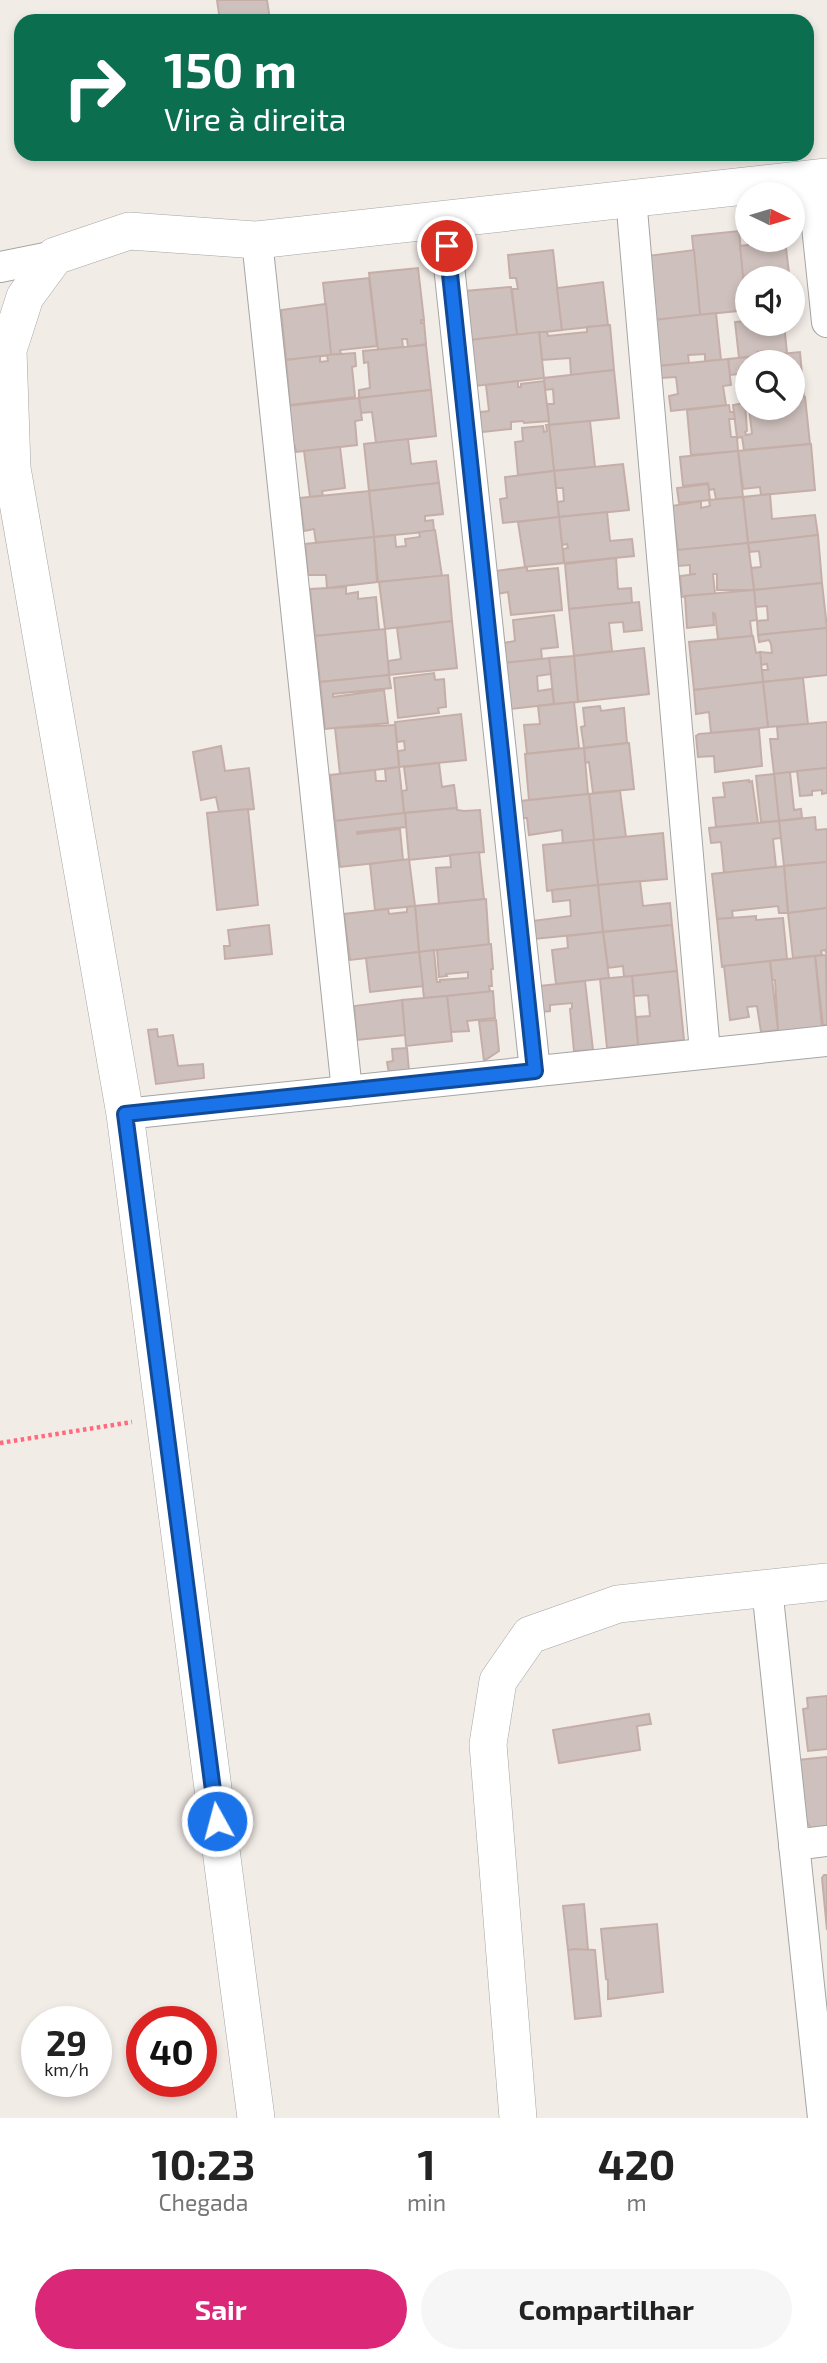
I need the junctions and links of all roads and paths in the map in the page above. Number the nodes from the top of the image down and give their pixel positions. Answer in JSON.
{"nodes":[{"id":1,"x":819,"y":178,"type":"edge"},
{"id":2,"x":631,"y":198,"type":"junction"},
{"id":3,"x":444,"y":219,"type":"junction"},
{"id":4,"x":257,"y":240,"type":"junction"},
{"id":5,"x":55,"y":256,"type":"junction"},
{"id":6,"x":0,"y":267,"type":"edge"},
{"id":7,"x":827,"y":322,"type":"edge"},
{"id":8,"x":827,"y":1041,"type":"edge"},
{"id":9,"x":705,"y":1052,"type":"junction"},
{"id":10,"x":535,"y":1071,"type":"junction"},
{"id":11,"x":347,"y":1091,"type":"junction"},
{"id":12,"x":125,"y":1114,"type":"junction"},
{"id":13,"x":164,"y":1416,"type":"junction"},
{"id":14,"x":0,"y":1443,"type":"edge"},
{"id":15,"x":827,"y":1582,"type":"edge"},
{"id":16,"x":767,"y":1588,"type":"junction"},
{"id":17,"x":827,"y":1841,"type":"edge"},
{"id":18,"x":794,"y":1845,"type":"junction"},
{"id":19,"x":256,"y":2118,"type":"edge"},
{"id":20,"x":518,"y":2118,"type":"edge"},
{"id":21,"x":823,"y":2118,"type":"edge"}],
"edges":[{"from":1,"to":2,"type":"street"},
{"from":1,"to":7,"type":"street"},
{"from":2,"to":3,"type":"street"},
{"from":2,"to":9,"type":"street"},
{"from":3,"to":4,"type":"street"},
{"from":3,"to":10,"type":"street"},
{"from":4,"to":5,"type":"street"},
{"from":4,"to":11,"type":"street"},
{"from":5,"to":6,"type":"street"},
{"from":5,"to":12,"type":"street"},
{"from":8,"to":9,"type":"street"},
{"from":9,"to":10,"type":"street"},
{"from":10,"to":11,"type":"street"},
{"from":11,"to":12,"type":"street"},
{"from":12,"to":13,"type":"street"},
{"from":13,"to":14,"type":"path"},
{"from":13,"to":19,"type":"street"},
{"from":15,"to":16,"type":"street"},
{"from":16,"to":18,"type":"street"},
{"from":16,"to":20,"type":"street"},
{"from":17,"to":18,"type":"street"},
{"from":18,"to":21,"type":"street"}]}
